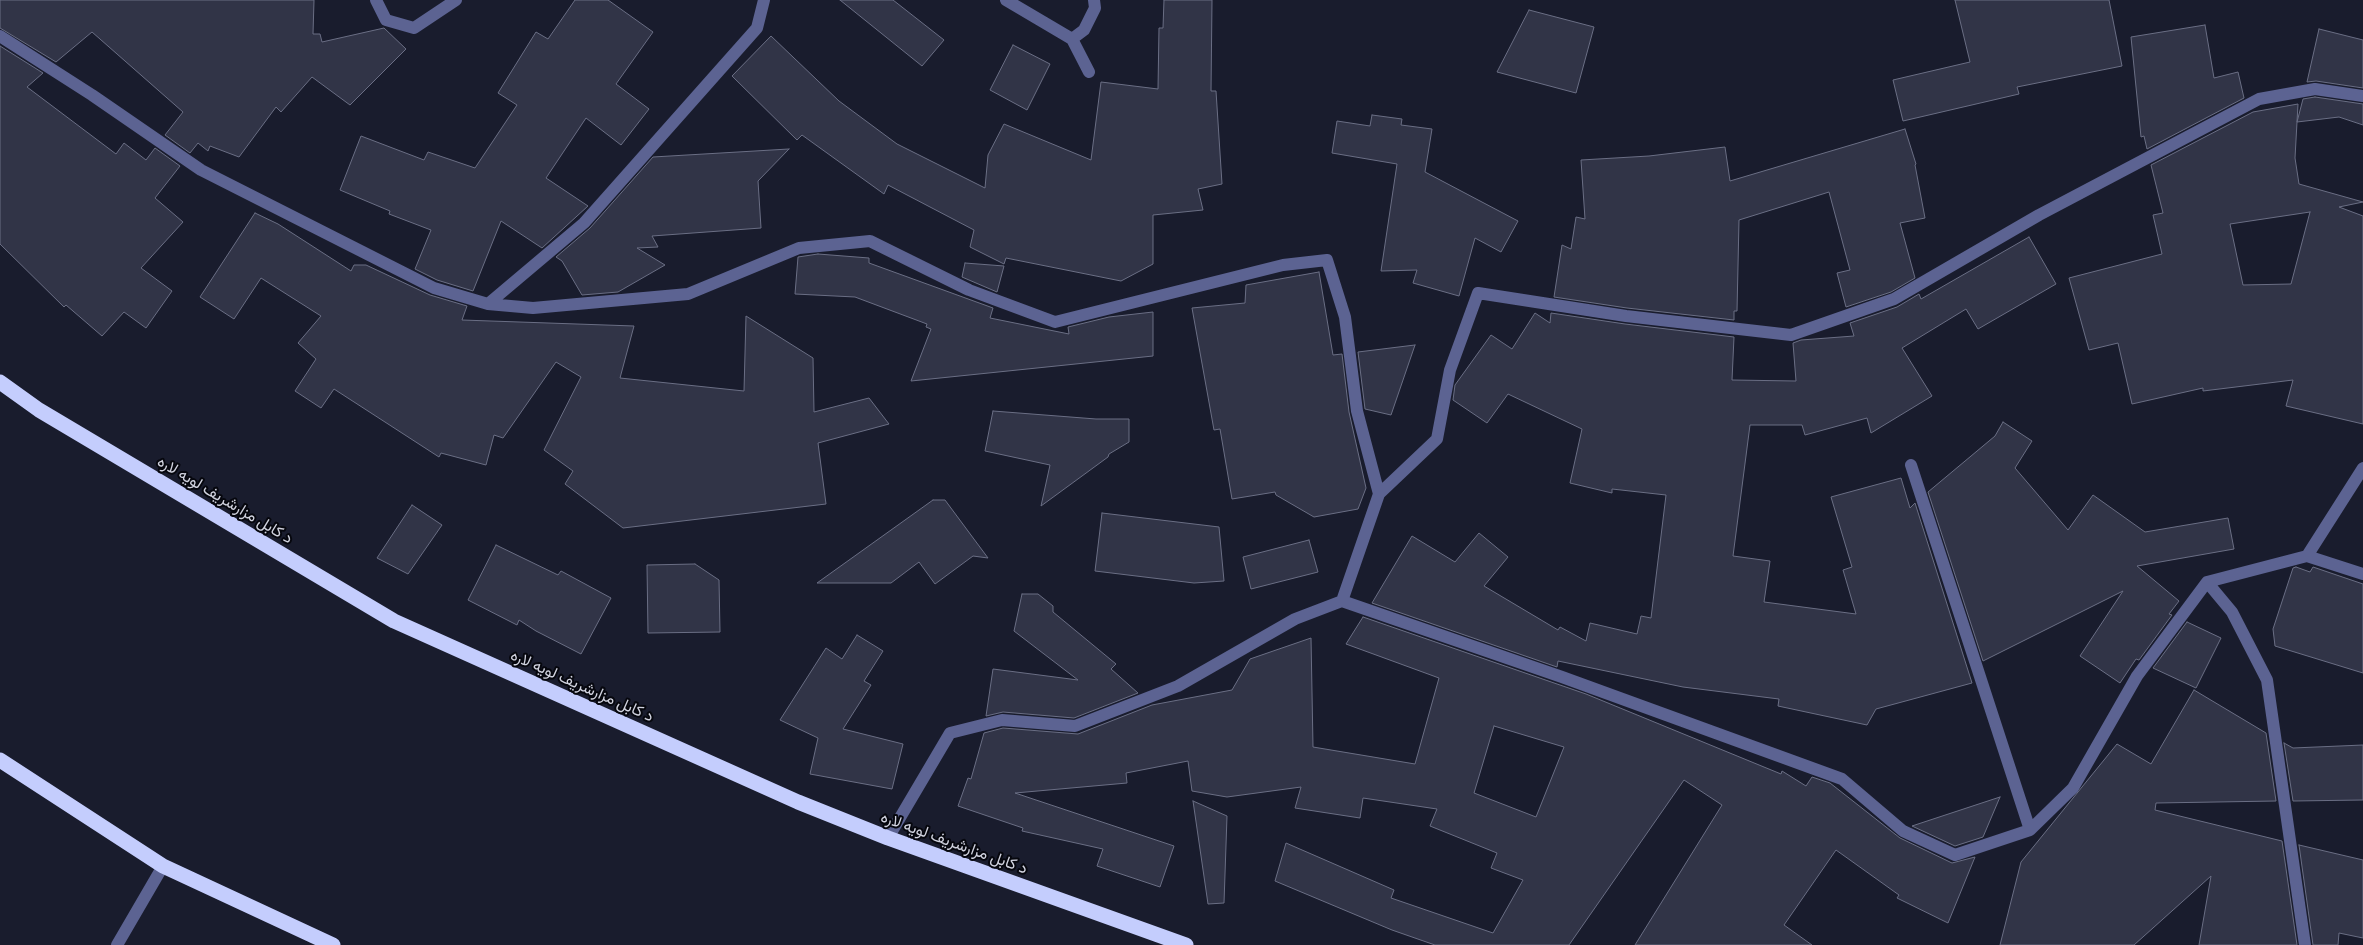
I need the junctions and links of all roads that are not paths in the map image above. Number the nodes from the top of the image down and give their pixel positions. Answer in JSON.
{"nodes":[{"id":1,"x":376,"y":0,"type":"edge"},
{"id":2,"x":456,"y":0,"type":"edge"},
{"id":3,"x":764,"y":0,"type":"edge"},
{"id":4,"x":1006,"y":0,"type":"edge"},
{"id":5,"x":1094,"y":0,"type":"edge"},
{"id":6,"x":0,"y":36,"type":"edge"},
{"id":7,"x":1072,"y":39,"type":"junction"},
{"id":8,"x":1089,"y":72,"type":"dead end"},
{"id":9,"x":2363,"y":96,"type":"edge"},
{"id":10,"x":488,"y":304,"type":"junction"},
{"id":11,"x":0,"y":382,"type":"edge"},
{"id":12,"x":1911,"y":464,"type":"dead end"},
{"id":13,"x":2363,"y":468,"type":"edge"},
{"id":14,"x":1379,"y":494,"type":"junction"},
{"id":15,"x":2307,"y":556,"type":"junction"},
{"id":16,"x":2363,"y":574,"type":"edge"},
{"id":17,"x":2206,"y":582,"type":"junction"},
{"id":18,"x":1342,"y":601,"type":"junction"},
{"id":19,"x":0,"y":760,"type":"edge"},
{"id":20,"x":2030,"y":830,"type":"junction"},
{"id":21,"x":888,"y":838,"type":"junction"},
{"id":22,"x":163,"y":866,"type":"junction"},
{"id":23,"x":117,"y":945,"type":"edge"},
{"id":24,"x":333,"y":945,"type":"edge"},
{"id":25,"x":1186,"y":945,"type":"edge"},
{"id":26,"x":2304,"y":945,"type":"edge"}],
"edges":[{"from":1,"to":2,"type":"street"},
{"from":3,"to":10,"type":"street"},
{"from":4,"to":7,"type":"street"},
{"from":5,"to":7,"type":"street"},
{"from":6,"to":10,"type":"street"},
{"from":7,"to":8,"type":"street"},
{"from":9,"to":14,"type":"street"},
{"from":10,"to":14,"type":"street"},
{"from":11,"to":21,"type":"highway","name":"د کابل مزارشریف لویه لاره"},
{"from":12,"to":20,"type":"street"},
{"from":13,"to":15,"type":"street"},
{"from":14,"to":18,"type":"street"},
{"from":15,"to":16,"type":"street"},
{"from":15,"to":17,"type":"street"},
{"from":17,"to":20,"type":"street"},
{"from":17,"to":26,"type":"street"},
{"from":18,"to":20,"type":"street"},
{"from":18,"to":21,"type":"street"},
{"from":19,"to":22,"type":"highway"},
{"from":21,"to":25,"type":"highway","name":"د کابل مزارشریف لویه لاره"},
{"from":22,"to":23,"type":"street"},
{"from":22,"to":24,"type":"highway"}]}
